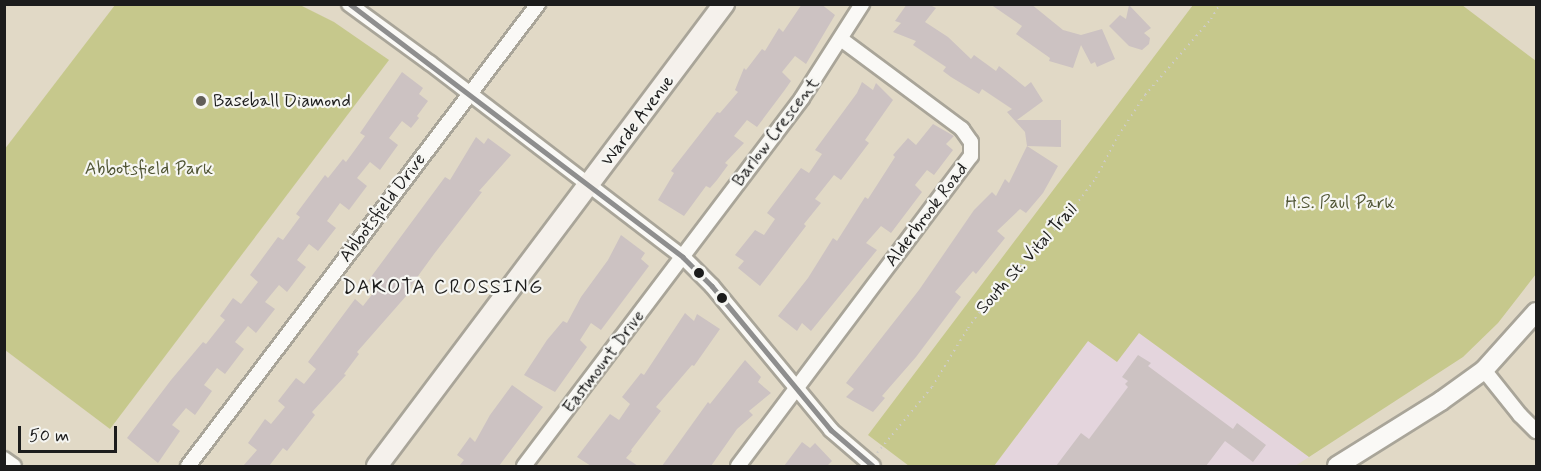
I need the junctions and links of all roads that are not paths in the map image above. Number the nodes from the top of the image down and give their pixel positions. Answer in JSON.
{"nodes":[{"id":1,"x":349,"y":4,"type":"edge"},
{"id":2,"x":538,"y":4,"type":"edge"},
{"id":3,"x":724,"y":4,"type":"edge"},
{"id":4,"x":862,"y":4,"type":"edge"},
{"id":5,"x":842,"y":40,"type":"junction"},
{"id":6,"x":470,"y":94,"type":"junction"},
{"id":7,"x":590,"y":184,"type":"junction"},
{"id":8,"x":683,"y":256,"type":"junction"},
{"id":9,"x":1536,"y":312,"type":"edge"},
{"id":10,"x":1484,"y":370,"type":"junction"},
{"id":11,"x":797,"y":391,"type":"junction"},
{"id":12,"x":1536,"y":431,"type":"edge"},
{"id":13,"x":4,"y":459,"type":"edge"},
{"id":14,"x":874,"y":461,"type":"edge"},
{"id":15,"x":1349,"y":464,"type":"edge"},
{"id":16,"x":14,"y":466,"type":"edge"},
{"id":17,"x":188,"y":466,"type":"edge"},
{"id":18,"x":377,"y":466,"type":"edge"},
{"id":19,"x":524,"y":466,"type":"edge"},
{"id":20,"x":738,"y":466,"type":"edge"}],
"edges":[{"from":1,"to":6,"type":"street"},
{"from":2,"to":6,"type":"street","name":"Abbotsfield Drive"},
{"from":3,"to":7,"type":"main road","name":"Warde Avenue"},
{"from":4,"to":5,"type":"street","name":"Barlow Crescent"},
{"from":5,"to":8,"type":"street","name":"Barlow Crescent"},
{"from":5,"to":11,"type":"street","name":"Alderbrook Road"},
{"from":6,"to":7,"type":"street"},
{"from":6,"to":17,"type":"street","name":"Abbotsfield Drive"},
{"from":7,"to":8,"type":"street"},
{"from":7,"to":18,"type":"main road","name":"Warde Avenue"},
{"from":8,"to":11,"type":"street"},
{"from":8,"to":19,"type":"street","name":"Eastmount Drive"},
{"from":9,"to":10,"type":"street"},
{"from":10,"to":12,"type":"street"},
{"from":10,"to":15,"type":"street"},
{"from":11,"to":14,"type":"street"},
{"from":11,"to":20,"type":"street"},
{"from":13,"to":16,"type":"street"}]}
